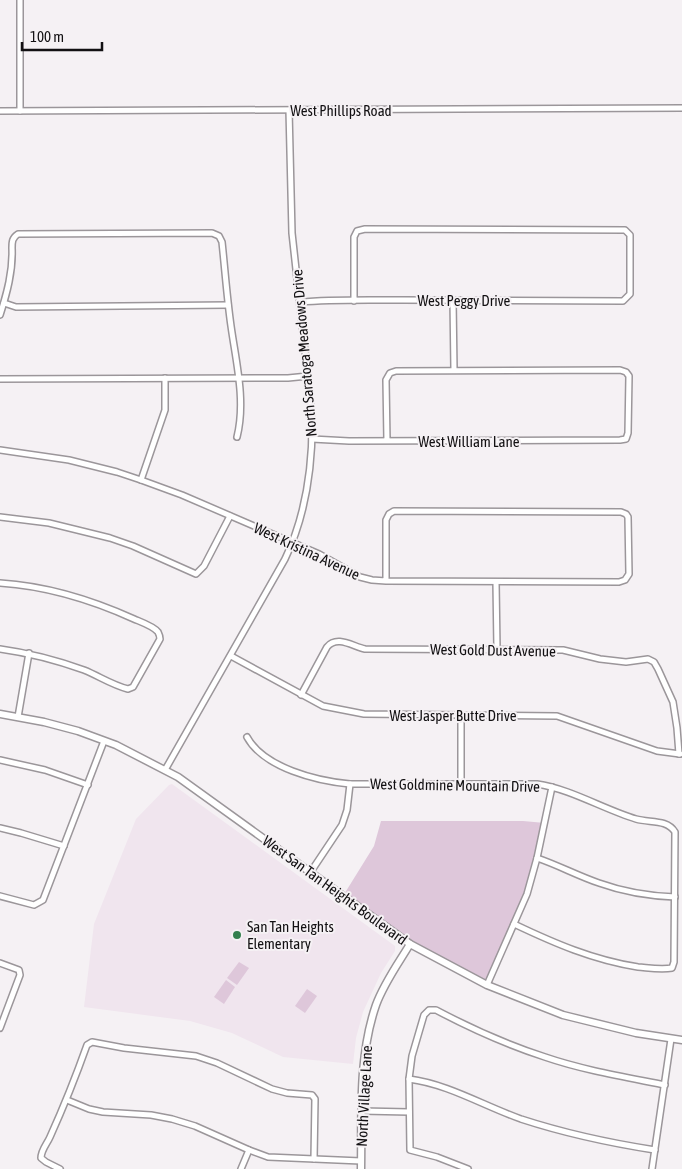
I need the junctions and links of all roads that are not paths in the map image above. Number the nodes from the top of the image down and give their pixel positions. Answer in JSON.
{"nodes":[{"id":1,"x":20,"y":0,"type":"edge"},
{"id":2,"x":682,"y":108,"type":"edge"},
{"id":3,"x":289,"y":110,"type":"junction"},
{"id":4,"x":0,"y":111,"type":"edge"},
{"id":5,"x":20,"y":111,"type":"junction"},
{"id":6,"x":453,"y":300,"type":"junction"},
{"id":7,"x":354,"y":301,"type":"junction"},
{"id":8,"x":300,"y":302,"type":"junction"},
{"id":9,"x":4,"y":303,"type":"junction"},
{"id":10,"x":228,"y":305,"type":"junction"},
{"id":11,"x":0,"y":315,"type":"edge"},
{"id":12,"x":454,"y":370,"type":"junction"},
{"id":13,"x":308,"y":376,"type":"junction"},
{"id":14,"x":165,"y":378,"type":"junction"},
{"id":15,"x":238,"y":378,"type":"junction"},
{"id":16,"x":0,"y":379,"type":"edge"},
{"id":17,"x":237,"y":437,"type":"dead end"},
{"id":18,"x":312,"y":439,"type":"junction"},
{"id":19,"x":387,"y":441,"type":"junction"},
{"id":20,"x":0,"y":450,"type":"edge"},
{"id":21,"x":141,"y":480,"type":"junction"},
{"id":22,"x":230,"y":516,"type":"junction"},
{"id":23,"x":0,"y":517,"type":"edge"},
{"id":24,"x":293,"y":543,"type":"junction"},
{"id":25,"x":386,"y":581,"type":"junction"},
{"id":26,"x":496,"y":582,"type":"junction"},
{"id":27,"x":0,"y":583,"type":"edge"},
{"id":28,"x":0,"y":649,"type":"edge"},
{"id":29,"x":497,"y":649,"type":"junction"},
{"id":30,"x":29,"y":653,"type":"junction"},
{"id":31,"x":231,"y":656,"type":"junction"},
{"id":32,"x":301,"y":695,"type":"junction"},
{"id":33,"x":0,"y":714,"type":"edge"},
{"id":34,"x":461,"y":715,"type":"junction"},
{"id":35,"x":18,"y":717,"type":"junction"},
{"id":36,"x":248,"y":737,"type":"dead end"},
{"id":37,"x":104,"y":741,"type":"junction"},
{"id":38,"x":681,"y":754,"type":"edge"},
{"id":39,"x":0,"y":760,"type":"edge"},
{"id":40,"x":165,"y":770,"type":"junction"},
{"id":41,"x":461,"y":783,"type":"junction"},
{"id":42,"x":350,"y":784,"type":"junction"},
{"id":43,"x":88,"y":785,"type":"junction"},
{"id":44,"x":552,"y":787,"type":"junction"},
{"id":45,"x":0,"y":828,"type":"edge"},
{"id":46,"x":64,"y":846,"type":"junction"},
{"id":47,"x":537,"y":858,"type":"junction"},
{"id":48,"x":310,"y":873,"type":"junction"},
{"id":49,"x":0,"y":896,"type":"edge"},
{"id":50,"x":675,"y":897,"type":"junction"},
{"id":51,"x":514,"y":924,"type":"junction"},
{"id":52,"x":410,"y":944,"type":"junction"},
{"id":53,"x":0,"y":963,"type":"edge"},
{"id":54,"x":487,"y":985,"type":"junction"},
{"id":55,"x":0,"y":1028,"type":"edge"},
{"id":56,"x":671,"y":1039,"type":"junction"},
{"id":57,"x":682,"y":1040,"type":"edge"},
{"id":58,"x":409,"y":1079,"type":"junction"},
{"id":59,"x":665,"y":1084,"type":"junction"},
{"id":60,"x":67,"y":1100,"type":"junction"},
{"id":61,"x":362,"y":1111,"type":"junction"},
{"id":62,"x":409,"y":1112,"type":"junction"},
{"id":63,"x":249,"y":1150,"type":"junction"},
{"id":64,"x":655,"y":1150,"type":"junction"},
{"id":65,"x":314,"y":1160,"type":"junction"},
{"id":66,"x":361,"y":1161,"type":"junction"},
{"id":67,"x":60,"y":1169,"type":"edge"},
{"id":68,"x":242,"y":1169,"type":"edge"},
{"id":69,"x":361,"y":1169,"type":"edge"},
{"id":70,"x":468,"y":1169,"type":"edge"},
{"id":71,"x":652,"y":1169,"type":"edge"}],
"edges":[{"from":1,"to":5,"type":"street"},
{"from":2,"to":3,"type":"street","name":"West Phillips Road"},
{"from":3,"to":5,"type":"street","name":"West Phillips Road"},
{"from":3,"to":8,"type":"street","name":"North Saratoga Meadows Drive"},
{"from":4,"to":5,"type":"street","name":"West Phillips Road"},
{"from":6,"to":7,"type":"street","name":"West Peggy Drive"},
{"from":6,"to":7,"type":"street","name":"West Peggy Drive"},
{"from":6,"to":12,"type":"street"},
{"from":7,"to":8,"type":"street","name":"West Peggy Drive"},
{"from":8,"to":13,"type":"street","name":"North Saratoga Meadows Drive"},
{"from":9,"to":10,"type":"street"},
{"from":9,"to":10,"type":"street"},
{"from":9,"to":11,"type":"street"},
{"from":10,"to":15,"type":"street"},
{"from":12,"to":19,"type":"street"},
{"from":12,"to":19,"type":"street","name":"West William Lane"},
{"from":13,"to":15,"type":"street"},
{"from":13,"to":18,"type":"street","name":"North Saratoga Meadows Drive"},
{"from":14,"to":15,"type":"street"},
{"from":14,"to":16,"type":"street"},
{"from":14,"to":21,"type":"street"},
{"from":15,"to":17,"type":"street"},
{"from":18,"to":19,"type":"street","name":"West William Lane"},
{"from":18,"to":24,"type":"street","name":"North Saratoga Meadows Drive"},
{"from":20,"to":21,"type":"street","name":"West Kristina Avenue"},
{"from":21,"to":22,"type":"street","name":"West Kristina Avenue"},
{"from":22,"to":23,"type":"street"},
{"from":22,"to":24,"type":"street","name":"West Kristina Avenue"},
{"from":24,"to":25,"type":"street","name":"West Kristina Avenue"},
{"from":24,"to":31,"type":"street","name":"North Saratoga Meadows Drive"},
{"from":25,"to":26,"type":"street","name":"West Kristina Avenue"},
{"from":25,"to":26,"type":"street","name":"West Kristina Avenue"},
{"from":26,"to":29,"type":"street"},
{"from":27,"to":30,"type":"street"},
{"from":28,"to":30,"type":"street"},
{"from":29,"to":32,"type":"street","name":"West Gold Dust Avenue"},
{"from":29,"to":38,"type":"street","name":"West Gold Dust Avenue"},
{"from":30,"to":35,"type":"street"},
{"from":31,"to":32,"type":"street","name":"West Jasper Butte Drive"},
{"from":31,"to":40,"type":"street","name":"North Saratoga Meadows Drive"},
{"from":32,"to":34,"type":"street","name":"West Jasper Butte Drive"},
{"from":33,"to":35,"type":"street","name":"West San Tan Heights Boulevard"},
{"from":34,"to":38,"type":"street","name":"West Jasper Butte Drive"},
{"from":34,"to":41,"type":"street"},
{"from":35,"to":37,"type":"street","name":"West San Tan Heights Boulevard"},
{"from":36,"to":42,"type":"street","name":"West Goldmine Mountain Drive"},
{"from":37,"to":40,"type":"street","name":"West San Tan Heights Boulevard"},
{"from":37,"to":43,"type":"street"},
{"from":39,"to":43,"type":"street"},
{"from":40,"to":48,"type":"street","name":"West San Tan Heights Boulevard"},
{"from":41,"to":42,"type":"street","name":"West Goldmine Mountain Drive"},
{"from":41,"to":44,"type":"street","name":"West Goldmine Mountain Drive"},
{"from":42,"to":48,"type":"street"},
{"from":43,"to":46,"type":"street"},
{"from":44,"to":47,"type":"street"},
{"from":44,"to":50,"type":"street","name":"West Goldmine Mountain Drive"},
{"from":45,"to":46,"type":"street"},
{"from":46,"to":49,"type":"street"},
{"from":47,"to":50,"type":"street"},
{"from":47,"to":51,"type":"street"},
{"from":48,"to":52,"type":"street","name":"West San Tan Heights Boulevard"},
{"from":50,"to":51,"type":"street"},
{"from":51,"to":54,"type":"street"},
{"from":52,"to":54,"type":"street","name":"West San Tan Heights Boulevard"},
{"from":52,"to":61,"type":"street","name":"North Village Lane"},
{"from":53,"to":55,"type":"street"},
{"from":54,"to":56,"type":"street","name":"West San Tan Heights Boulevard"},
{"from":56,"to":57,"type":"street","name":"West San Tan Heights Boulevard"},
{"from":56,"to":59,"type":"street"},
{"from":58,"to":59,"type":"street"},
{"from":58,"to":62,"type":"street"},
{"from":58,"to":64,"type":"street"},
{"from":59,"to":64,"type":"street"},
{"from":60,"to":63,"type":"street"},
{"from":60,"to":65,"type":"street"},
{"from":60,"to":67,"type":"street"},
{"from":61,"to":62,"type":"street"},
{"from":61,"to":66,"type":"street","name":"North Village Lane"},
{"from":62,"to":70,"type":"street"},
{"from":63,"to":65,"type":"street"},
{"from":63,"to":68,"type":"street"},
{"from":64,"to":71,"type":"street"},
{"from":65,"to":66,"type":"street"},
{"from":66,"to":69,"type":"street","name":"North Village Lane"}]}
